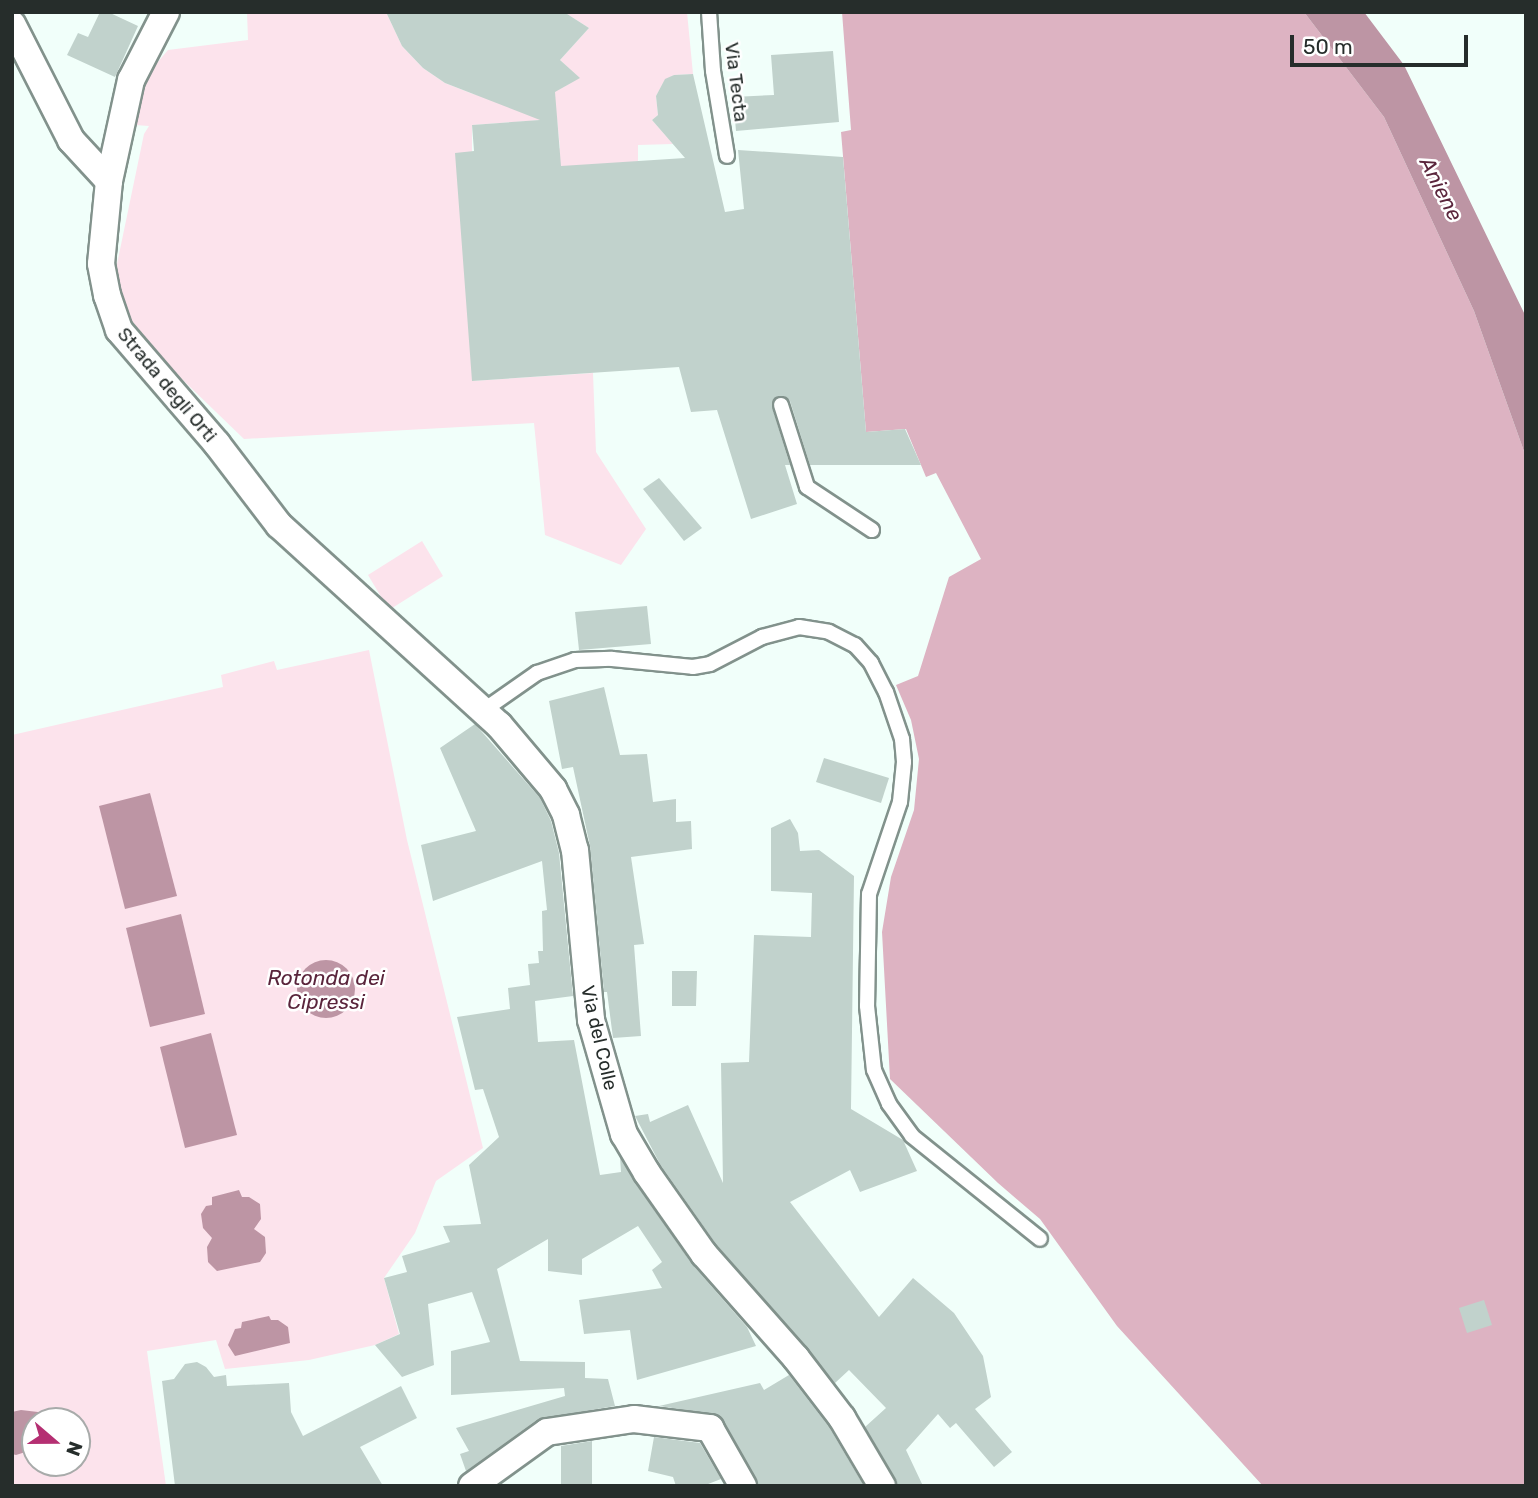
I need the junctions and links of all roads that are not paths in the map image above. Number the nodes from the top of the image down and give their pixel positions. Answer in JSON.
{"nodes":[{"id":1,"x":166,"y":12,"type":"edge"},
{"id":2,"x":709,"y":12,"type":"edge"},
{"id":3,"x":12,"y":24,"type":"edge"},
{"id":4,"x":727,"y":156,"type":"dead end"},
{"id":5,"x":109,"y":181,"type":"junction"},
{"id":6,"x":780,"y":405,"type":"dead end"},
{"id":7,"x":872,"y":530,"type":"dead end"},
{"id":8,"x":321,"y":564,"type":"joint"},
{"id":9,"x":484,"y":710,"type":"junction"},
{"id":10,"x":1040,"y":1239,"type":"dead end"},
{"id":11,"x":472,"y":1486,"type":"edge"},
{"id":12,"x":743,"y":1486,"type":"edge"},
{"id":13,"x":882,"y":1486,"type":"edge"}],
"edges":[{"from":1,"to":5,"type":"street","name":"Strada degli Orti"},
{"from":2,"to":4,"type":"lane","name":"Via Tecta"},
{"from":3,"to":5,"type":"street"},
{"from":5,"to":8,"type":"street","name":"Strada degli Orti"},
{"from":6,"to":7,"type":"lane"},
{"from":8,"to":9,"type":"street","name":"Via del Colle"},
{"from":9,"to":10,"type":"lane"},
{"from":9,"to":13,"type":"street","name":"Via del Colle"},
{"from":11,"to":12,"type":"street"}]}
